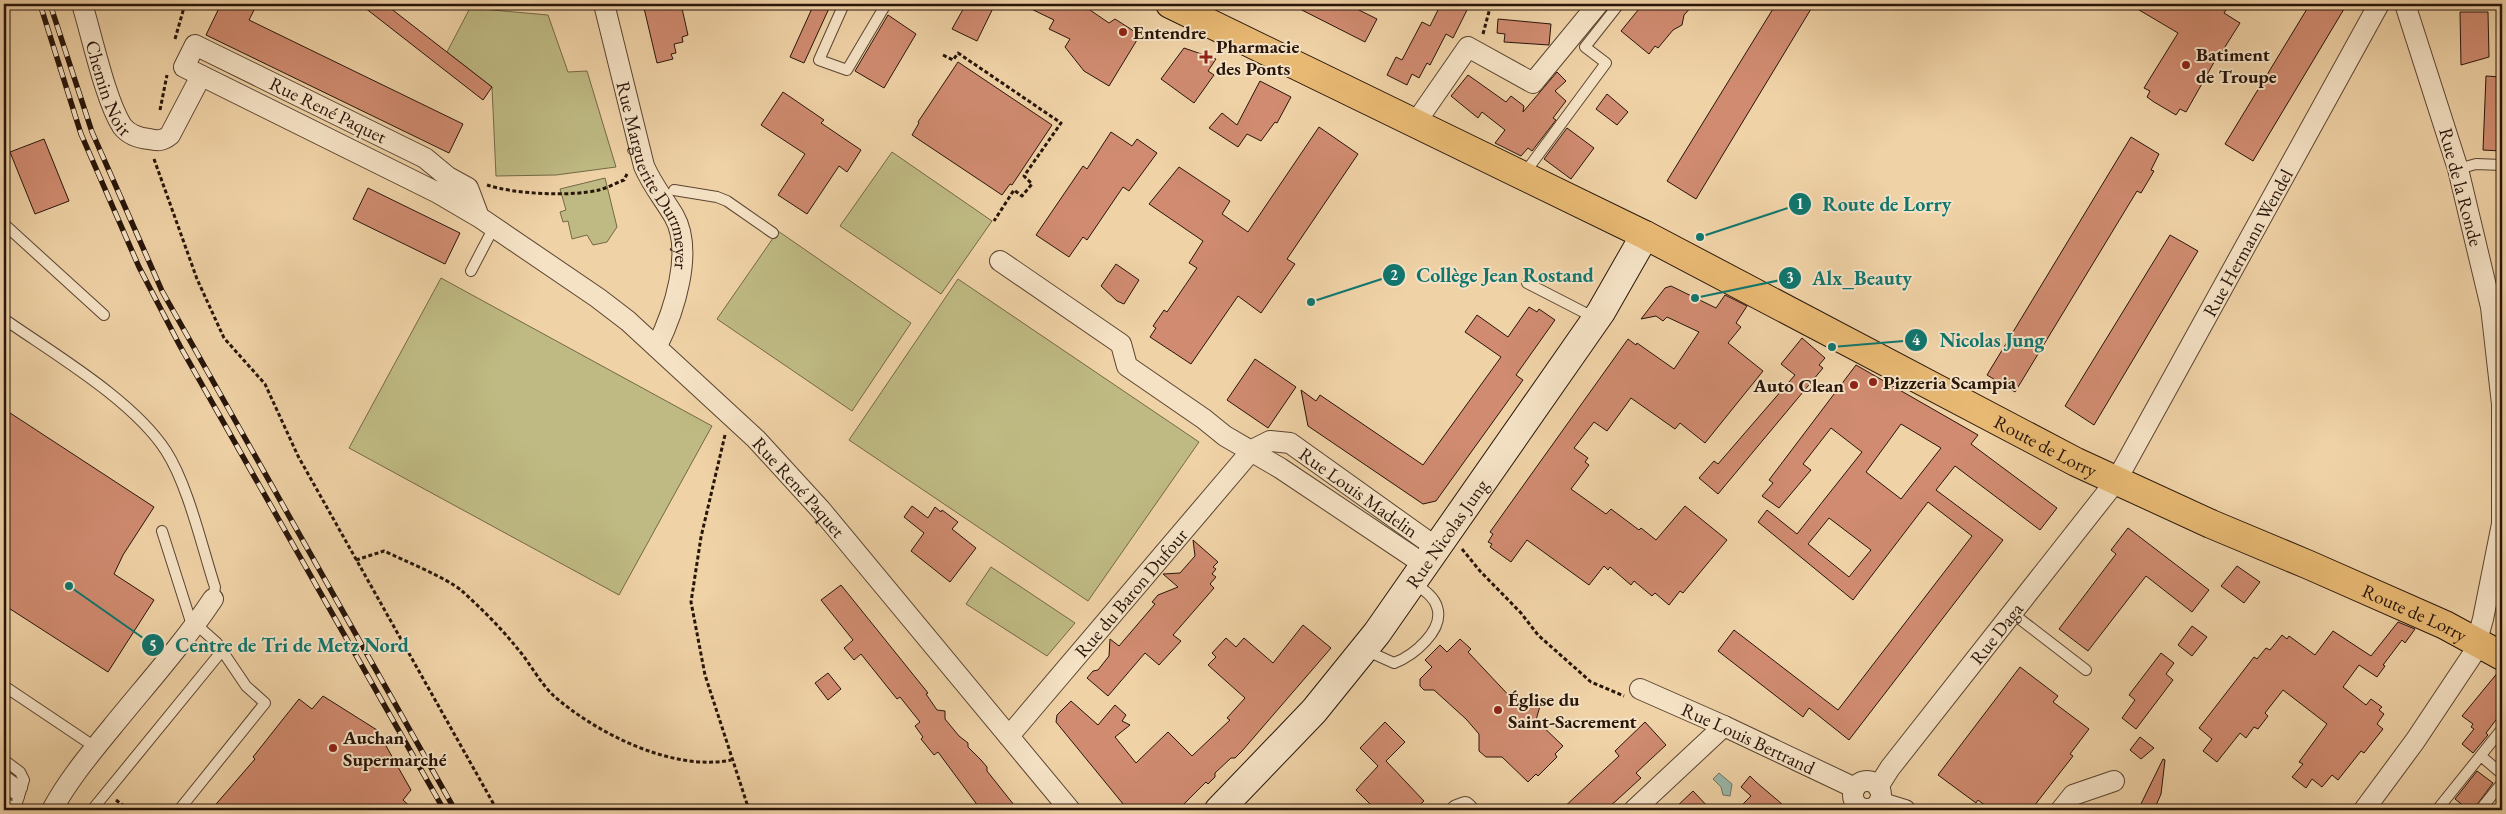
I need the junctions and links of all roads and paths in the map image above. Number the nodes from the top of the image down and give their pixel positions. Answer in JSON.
{"nodes":[{"id":1,"x":82,"y":4,"type":"edge"},
{"id":2,"x":604,"y":4,"type":"edge"},
{"id":3,"x":844,"y":4,"type":"edge"},
{"id":4,"x":886,"y":4,"type":"edge"},
{"id":5,"x":1491,"y":4,"type":"edge"},
{"id":6,"x":1598,"y":4,"type":"edge"},
{"id":7,"x":1619,"y":4,"type":"edge"},
{"id":8,"x":2379,"y":4,"type":"edge"},
{"id":9,"x":2405,"y":4,"type":"edge"},
{"id":10,"x":1185,"y":7,"type":"edge"},
{"id":11,"x":1479,"y":53,"type":"junction"},
{"id":12,"x":944,"y":55,"type":"dead end"},
{"id":13,"x":202,"y":76,"type":"junction"},
{"id":14,"x":1416,"y":122,"type":"junction"},
{"id":15,"x":156,"y":139,"type":"junction"},
{"id":16,"x":2502,"y":165,"type":"edge"},
{"id":17,"x":644,"y":166,"type":"junction"},
{"id":18,"x":2458,"y":169,"type":"junction"},
{"id":19,"x":1523,"y":174,"type":"junction"},
{"id":20,"x":478,"y":182,"type":"dead end"},
{"id":21,"x":674,"y":190,"type":"dead end"},
{"id":22,"x":994,"y":220,"type":"dead end"},
{"id":23,"x":487,"y":222,"type":"junction"},
{"id":24,"x":4,"y":224,"type":"edge"},
{"id":25,"x":773,"y":233,"type":"dead end"},
{"id":26,"x":1645,"y":234,"type":"junction"},
{"id":27,"x":1000,"y":261,"type":"dead end"},
{"id":28,"x":471,"y":271,"type":"dead end"},
{"id":29,"x":1527,"y":283,"type":"dead end"},
{"id":30,"x":104,"y":315,"type":"dead end"},
{"id":31,"x":4,"y":319,"type":"edge"},
{"id":32,"x":1596,"y":319,"type":"junction"},
{"id":33,"x":657,"y":346,"type":"junction"},
{"id":34,"x":735,"y":419,"type":"junction"},
{"id":35,"x":1252,"y":450,"type":"junction"},
{"id":36,"x":2116,"y":480,"type":"junction"},
{"id":37,"x":2502,"y":498,"type":"edge"},
{"id":38,"x":1456,"y":520,"type":"junction"},
{"id":39,"x":162,"y":531,"type":"dead end"},
{"id":40,"x":356,"y":560,"type":"junction"},
{"id":41,"x":1425,"y":565,"type":"junction"},
{"id":42,"x":213,"y":599,"type":"joint"},
{"id":43,"x":2012,"y":613,"type":"junction"},
{"id":44,"x":196,"y":625,"type":"junction"},
{"id":45,"x":2477,"y":642,"type":"junction"},
{"id":46,"x":1364,"y":649,"type":"junction"},
{"id":47,"x":221,"y":652,"type":"junction"},
{"id":48,"x":2502,"y":656,"type":"edge"},
{"id":49,"x":2086,"y":670,"type":"dead end"},
{"id":50,"x":4,"y":686,"type":"edge"},
{"id":51,"x":1640,"y":689,"type":"joint"},
{"id":52,"x":1724,"y":726,"type":"junction"},
{"id":53,"x":2502,"y":729,"type":"edge"},
{"id":54,"x":1009,"y":736,"type":"junction"},
{"id":55,"x":95,"y":747,"type":"junction"},
{"id":56,"x":2480,"y":756,"type":"junction"},
{"id":57,"x":4,"y":760,"type":"edge"},
{"id":58,"x":731,"y":760,"type":"junction"},
{"id":59,"x":2502,"y":774,"type":"edge"},
{"id":60,"x":4,"y":775,"type":"edge"},
{"id":61,"x":2114,"y":780,"type":"dead end"},
{"id":62,"x":2502,"y":783,"type":"edge"},
{"id":63,"x":4,"y":786,"type":"edge"},
{"id":64,"x":20,"y":793,"type":"junction"},
{"id":65,"x":1879,"y":794,"type":"junction"},
{"id":66,"x":4,"y":800,"type":"edge"},
{"id":67,"x":1855,"y":801,"type":"edge"},
{"id":68,"x":15,"y":810,"type":"edge"},
{"id":69,"x":52,"y":810,"type":"edge"},
{"id":70,"x":92,"y":810,"type":"edge"},
{"id":71,"x":179,"y":810,"type":"edge"},
{"id":72,"x":497,"y":810,"type":"edge"},
{"id":73,"x":749,"y":810,"type":"edge"},
{"id":74,"x":1070,"y":810,"type":"edge"},
{"id":75,"x":1219,"y":810,"type":"edge"},
{"id":76,"x":1457,"y":810,"type":"edge"},
{"id":77,"x":1468,"y":810,"type":"edge"},
{"id":78,"x":1634,"y":810,"type":"edge"},
{"id":79,"x":1905,"y":810,"type":"edge"},
{"id":80,"x":2061,"y":810,"type":"edge"},
{"id":81,"x":2364,"y":810,"type":"edge"},
{"id":82,"x":2437,"y":810,"type":"edge"},
{"id":83,"x":2480,"y":810,"type":"edge"}],
"edges":[{"from":1,"to":15,"type":"street","name":"Chemin Noir"},
{"from":2,"to":17,"type":"street","name":"Rue Marguerite Durrmeyer"},
{"from":3,"to":4,"type":"lane"},
{"from":5,"to":11,"type":"path"},
{"from":6,"to":11,"type":"street"},
{"from":7,"to":19,"type":"lane"},
{"from":8,"to":36,"type":"street","name":"Rue Hermann Wendel"},
{"from":9,"to":18,"type":"street","name":"Rue de la Ronde"},
{"from":10,"to":14,"type":"main road","name":"Route de Lorry"},
{"from":11,"to":14,"type":"street"},
{"from":12,"to":22,"type":"path"},
{"from":13,"to":15,"type":"street"},
{"from":13,"to":23,"type":"street","name":"Rue René Paquet"},
{"from":13,"to":23,"type":"street","name":"Rue René Paquet"},
{"from":14,"to":19,"type":"main road","name":"Route de Lorry"},
{"from":15,"to":40,"type":"path"},
{"from":16,"to":18,"type":"lane"},
{"from":17,"to":20,"type":"path"},
{"from":17,"to":33,"type":"street","name":"Rue Marguerite Durrmeyer"},
{"from":18,"to":37,"type":"street","name":"Rue de la Ronde"},
{"from":19,"to":26,"type":"main road","name":"Route de Lorry"},
{"from":21,"to":25,"type":"lane"},
{"from":23,"to":28,"type":"lane"},
{"from":23,"to":33,"type":"street","name":"Rue René Paquet"},
{"from":24,"to":30,"type":"lane"},
{"from":26,"to":32,"type":"main road","name":"Rue Nicolas Jung"},
{"from":26,"to":36,"type":"main road","name":"Route de Lorry"},
{"from":27,"to":35,"type":"street","name":"Rue Louis Madelin"},
{"from":29,"to":32,"type":"lane"},
{"from":31,"to":42,"type":"lane"},
{"from":32,"to":38,"type":"main road","name":"Rue Nicolas Jung"},
{"from":33,"to":34,"type":"street","name":"Rue René Paquet"},
{"from":34,"to":54,"type":"street","name":"Rue René Paquet"},
{"from":34,"to":58,"type":"path"},
{"from":35,"to":41,"type":"street","name":"Rue Louis Madelin"},
{"from":35,"to":41,"type":"street","name":"Rue Louis Madelin"},
{"from":35,"to":54,"type":"street","name":"Rue du Baron Dufour"},
{"from":36,"to":43,"type":"street","name":"Rue Daga"},
{"from":36,"to":45,"type":"main road","name":"Route de Lorry"},
{"from":37,"to":45,"type":"street","name":"Rue de la Ronde"},
{"from":38,"to":41,"type":"main road","name":"Rue Nicolas Jung"},
{"from":38,"to":51,"type":"path"},
{"from":39,"to":44,"type":"lane"},
{"from":40,"to":58,"type":"path"},
{"from":40,"to":72,"type":"path"},
{"from":41,"to":46,"type":"main road","name":"Rue Nicolas Jung"},
{"from":41,"to":46,"type":"lane"},
{"from":42,"to":44,"type":"street"},
{"from":43,"to":49,"type":"lane"},
{"from":43,"to":65,"type":"street","name":"Rue Daga"},
{"from":44,"to":47,"type":"lane"},
{"from":44,"to":55,"type":"street"},
{"from":45,"to":48,"type":"main road","name":"Route de Lorry"},
{"from":45,"to":81,"type":"street","name":"Rue de la Ronde"},
{"from":46,"to":75,"type":"main road","name":"Rue Nicolas Jung"},
{"from":47,"to":70,"type":"lane"},
{"from":47,"to":71,"type":"lane"},
{"from":50,"to":55,"type":"lane"},
{"from":51,"to":52,"type":"street","name":"Rue Louis Bertrand"},
{"from":52,"to":67,"type":"street","name":"Rue Louis Bertrand"},
{"from":52,"to":78,"type":"street"},
{"from":53,"to":56,"type":"lane"},
{"from":54,"to":74,"type":"street","name":"Rue René Paquet"},
{"from":55,"to":69,"type":"street"},
{"from":56,"to":59,"type":"lane"},
{"from":56,"to":82,"type":"lane"},
{"from":57,"to":64,"type":"lane"},
{"from":58,"to":73,"type":"path"},
{"from":60,"to":64,"type":"lane"},
{"from":61,"to":80,"type":"street"},
{"from":62,"to":83,"type":"lane"},
{"from":63,"to":64,"type":"lane"},
{"from":64,"to":68,"type":"lane"},
{"from":65,"to":67,"type":"street"},
{"from":65,"to":79,"type":"street"},
{"from":66,"to":68,"type":"lane"},
{"from":76,"to":77,"type":"street"}]}
